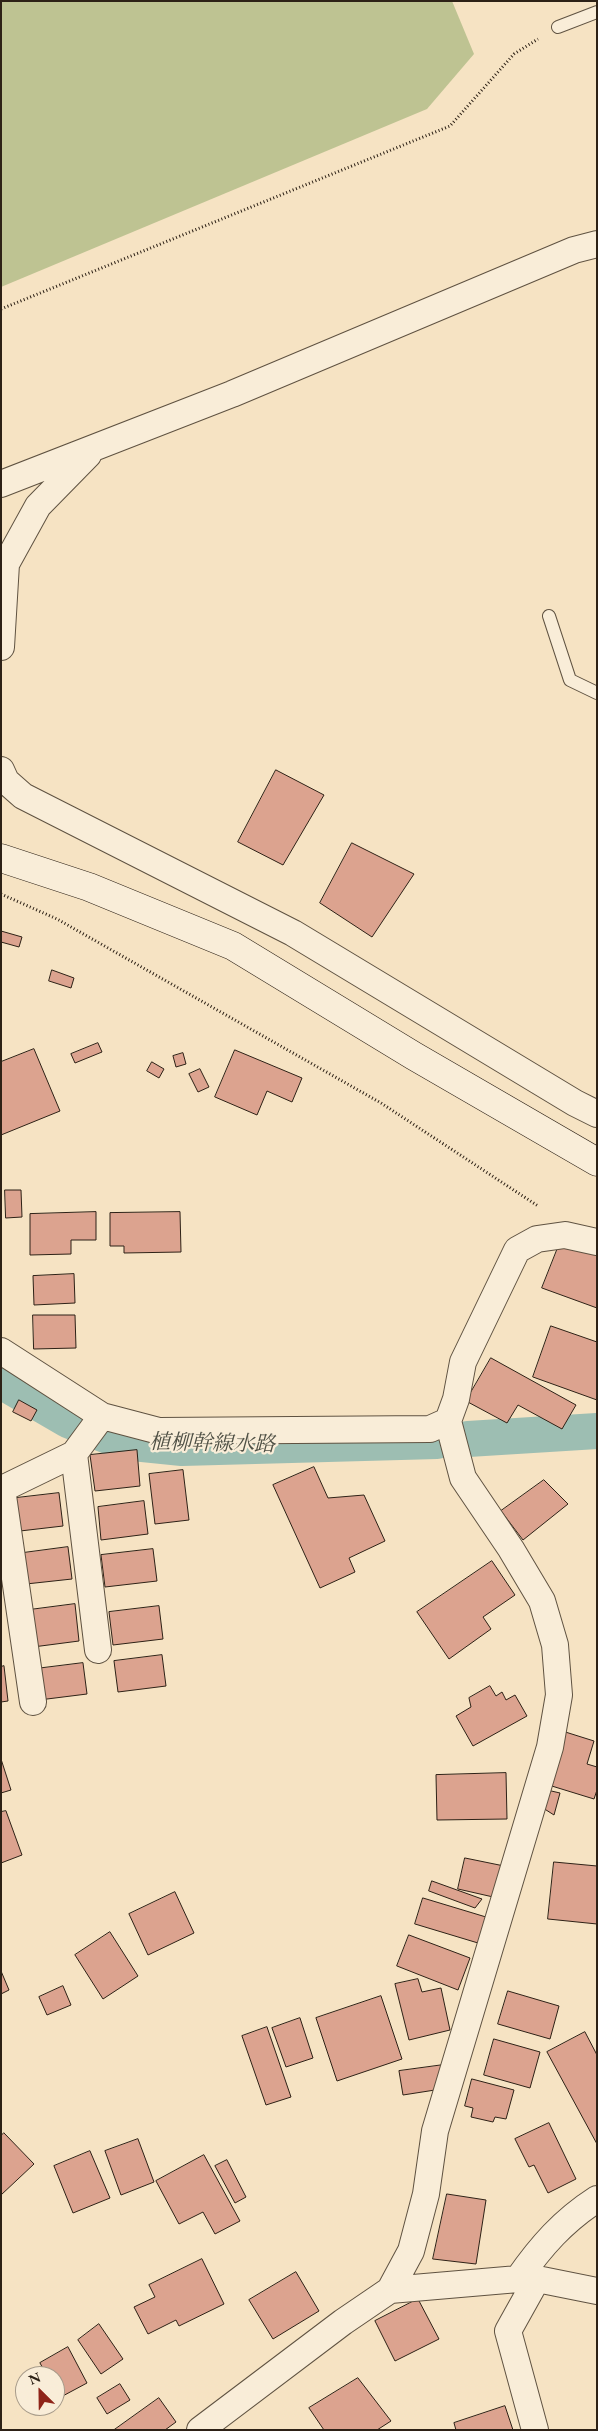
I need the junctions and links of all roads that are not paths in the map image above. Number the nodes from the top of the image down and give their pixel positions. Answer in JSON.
{"nodes":[{"id":1,"x":597,"y":12,"type":"edge"},
{"id":2,"x":558,"y":27,"type":"road end"},
{"id":3,"x":597,"y":244,"type":"edge"},
{"id":4,"x":96,"y":448,"type":"junction"},
{"id":5,"x":1,"y":465,"type":"edge"},
{"id":6,"x":1,"y":484,"type":"edge"},
{"id":7,"x":549,"y":616,"type":"dead end"},
{"id":8,"x":1,"y":647,"type":"edge"},
{"id":9,"x":597,"y":693,"type":"edge"},
{"id":10,"x":1,"y":770,"type":"edge"},
{"id":11,"x":1,"y":858,"type":"edge"},
{"id":12,"x":597,"y":1114,"type":"edge"},
{"id":13,"x":597,"y":1162,"type":"edge"},
{"id":14,"x":597,"y":1242,"type":"edge"},
{"id":15,"x":1,"y":1351,"type":"edge"},
{"id":16,"x":448,"y":1421,"type":"junction"},
{"id":17,"x":90,"y":1433,"type":"junction"},
{"id":18,"x":98,"y":1650,"type":"dead end"},
{"id":19,"x":33,"y":1702,"type":"dead end"},
{"id":20,"x":597,"y":2199,"type":"edge"},
{"id":21,"x":528,"y":2279,"type":"junction"},
{"id":22,"x":390,"y":2290,"type":"junction"},
{"id":23,"x":597,"y":2291,"type":"edge"},
{"id":24,"x":200,"y":2430,"type":"edge"},
{"id":25,"x":535,"y":2430,"type":"edge"}],
"edges":[{"from":1,"to":2,"type":"lane"},
{"from":3,"to":4,"type":"street"},
{"from":4,"to":5,"type":"street"},
{"from":4,"to":6,"type":"street"},
{"from":4,"to":8,"type":"street"},
{"from":7,"to":9,"type":"lane"},
{"from":10,"to":12,"type":"street"},
{"from":11,"to":13,"type":"street"},
{"from":14,"to":16,"type":"street"},
{"from":15,"to":17,"type":"street"},
{"from":16,"to":17,"type":"street"},
{"from":16,"to":22,"type":"street"},
{"from":17,"to":18,"type":"street"},
{"from":17,"to":19,"type":"street"},
{"from":20,"to":21,"type":"street"},
{"from":21,"to":22,"type":"street"},
{"from":21,"to":23,"type":"street"},
{"from":21,"to":25,"type":"street"},
{"from":22,"to":24,"type":"street"}]}
